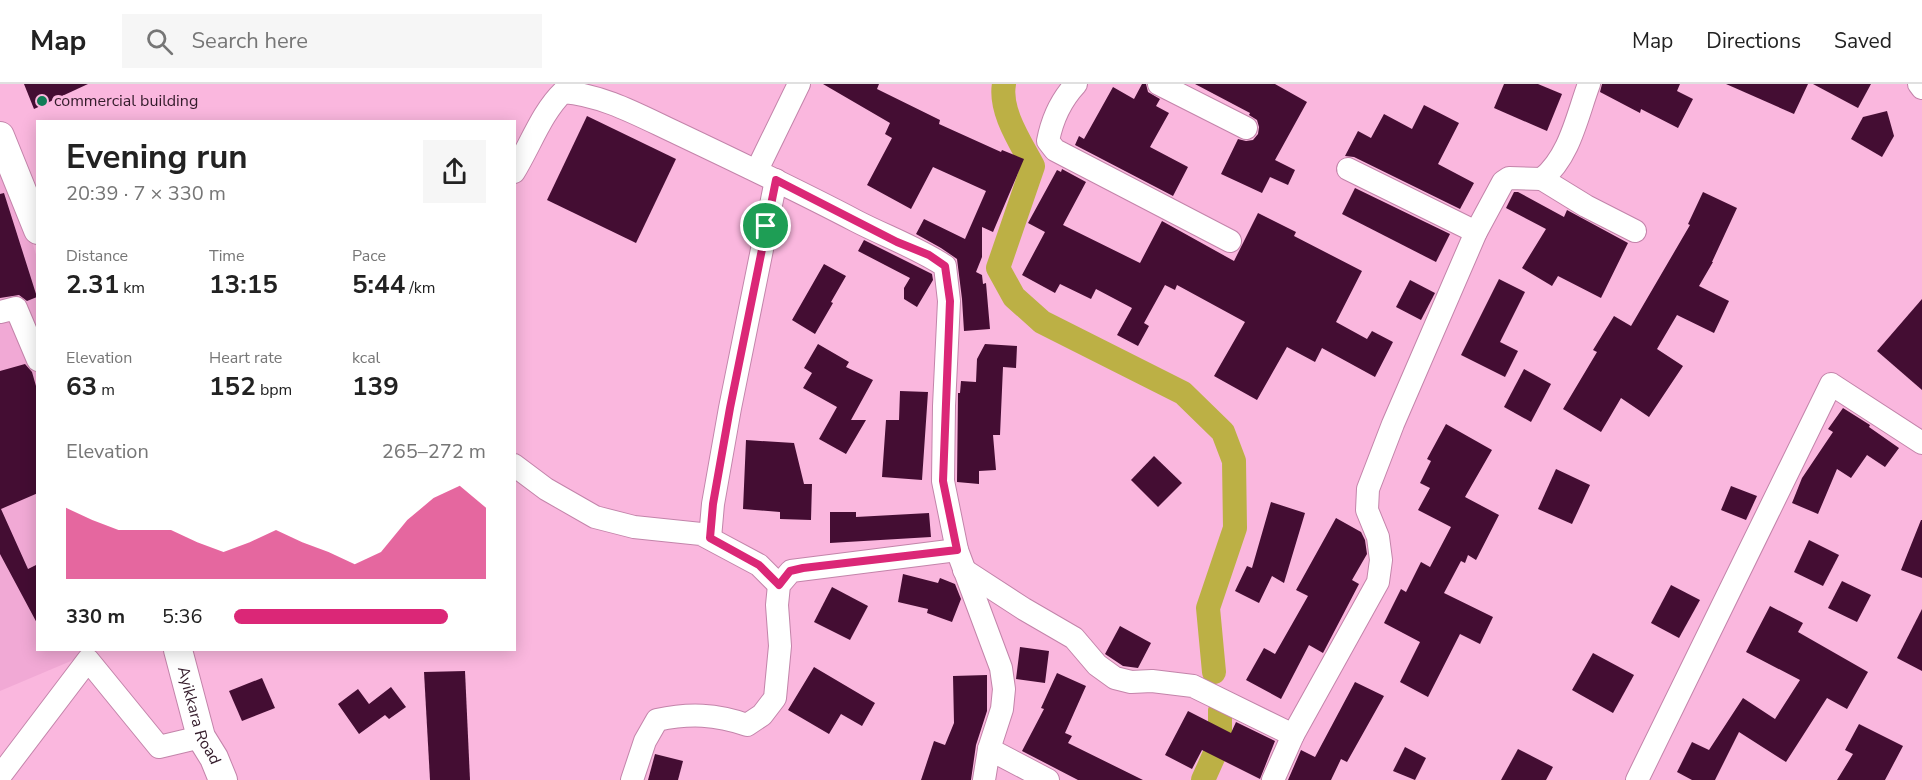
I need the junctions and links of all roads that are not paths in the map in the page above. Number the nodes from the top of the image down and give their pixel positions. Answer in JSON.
{"nodes":[{"id":1,"x":799,"y":84,"type":"edge"},
{"id":2,"x":1076,"y":84,"type":"edge"},
{"id":3,"x":1159,"y":84,"type":"edge"},
{"id":4,"x":1589,"y":84,"type":"edge"},
{"id":5,"x":1919,"y":84,"type":"edge"},
{"id":6,"x":1922,"y":88,"type":"edge"},
{"id":7,"x":1246,"y":128,"type":"dead end"},
{"id":8,"x":0,"y":136,"type":"edge"},
{"id":9,"x":516,"y":169,"type":"edge"},
{"id":10,"x":1348,"y":169,"type":"dead end"},
{"id":11,"x":767,"y":175,"type":"junction"},
{"id":12,"x":1542,"y":179,"type":"junction"},
{"id":13,"x":36,"y":225,"type":"edge"},
{"id":14,"x":1635,"y":231,"type":"dead end"},
{"id":15,"x":1476,"y":232,"type":"junction"},
{"id":16,"x":1230,"y":241,"type":"dead end"},
{"id":17,"x":0,"y":312,"type":"edge"},
{"id":18,"x":36,"y":355,"type":"edge"},
{"id":19,"x":1922,"y":443,"type":"edge"},
{"id":20,"x":516,"y":466,"type":"edge"},
{"id":21,"x":710,"y":538,"type":"junction"},
{"id":22,"x":961,"y":560,"type":"junction"},
{"id":23,"x":779,"y":585,"type":"junction"},
{"id":24,"x":178,"y":651,"type":"edge"},
{"id":25,"x":1293,"y":735,"type":"junction"},
{"id":26,"x":201,"y":737,"type":"junction"},
{"id":27,"x":989,"y":749,"type":"junction"},
{"id":28,"x":0,"y":776,"type":"edge"},
{"id":29,"x":224,"y":780,"type":"edge"},
{"id":30,"x":632,"y":780,"type":"edge"},
{"id":31,"x":984,"y":780,"type":"edge"},
{"id":32,"x":1048,"y":780,"type":"edge"},
{"id":33,"x":1273,"y":780,"type":"edge"},
{"id":34,"x":1637,"y":780,"type":"edge"}],
"edges":[{"from":1,"to":11,"type":"street"},
{"from":2,"to":16,"type":"street"},
{"from":3,"to":7,"type":"street"},
{"from":4,"to":12,"type":"street"},
{"from":5,"to":6,"type":"street"},
{"from":8,"to":13,"type":"main road"},
{"from":9,"to":11,"type":"street"},
{"from":10,"to":15,"type":"street"},
{"from":11,"to":21,"type":"street"},
{"from":11,"to":22,"type":"street"},
{"from":12,"to":14,"type":"street"},
{"from":12,"to":15,"type":"street"},
{"from":15,"to":25,"type":"street"},
{"from":17,"to":18,"type":"street"},
{"from":19,"to":34,"type":"street"},
{"from":20,"to":21,"type":"street"},
{"from":21,"to":23,"type":"street"},
{"from":22,"to":23,"type":"street"},
{"from":22,"to":25,"type":"street"},
{"from":22,"to":27,"type":"street"},
{"from":23,"to":30,"type":"street"},
{"from":24,"to":26,"type":"main road","name":"Ayikkara Road"},
{"from":25,"to":33,"type":"street"},
{"from":26,"to":28,"type":"street"},
{"from":26,"to":29,"type":"main road","name":"Ayikkara Road"},
{"from":27,"to":31,"type":"street"},
{"from":27,"to":32,"type":"street"}]}
